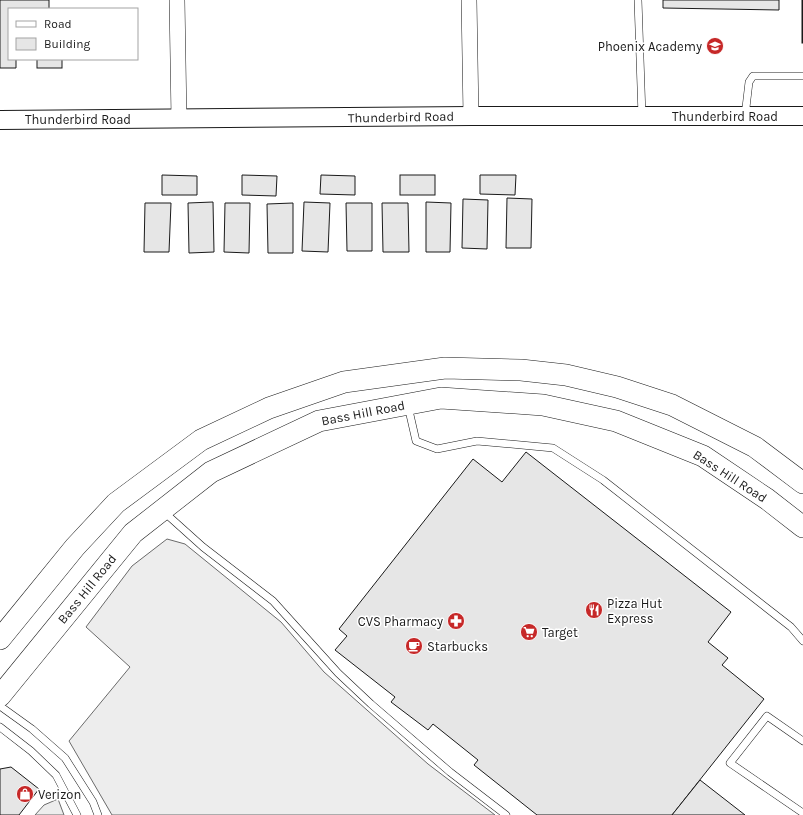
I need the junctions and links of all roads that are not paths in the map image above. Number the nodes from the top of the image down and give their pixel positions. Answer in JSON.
{"nodes":[{"id":1,"x":177,"y":0,"type":"edge"},
{"id":2,"x":469,"y":0,"type":"edge"},
{"id":3,"x":638,"y":0,"type":"edge"},
{"id":4,"x":803,"y":76,"type":"edge"},
{"id":5,"x":471,"y":116,"type":"junction"},
{"id":6,"x":642,"y":116,"type":"junction"},
{"id":7,"x":745,"y":116,"type":"junction"},
{"id":8,"x":803,"y":116,"type":"edge"},
{"id":9,"x":179,"y":119,"type":"junction"},
{"id":10,"x":0,"y":120,"type":"edge"},
{"id":11,"x":408,"y":404,"type":"junction"},
{"id":12,"x":803,"y":483,"type":"edge"},
{"id":13,"x":162,"y":510,"type":"junction"},
{"id":14,"x":803,"y":527,"type":"edge"},
{"id":15,"x":0,"y":639,"type":"edge"},
{"id":16,"x":803,"y":641,"type":"edge"},
{"id":17,"x":0,"y":696,"type":"edge"},
{"id":18,"x":0,"y":706,"type":"edge"},
{"id":19,"x":0,"y":727,"type":"edge"},
{"id":20,"x":803,"y":741,"type":"edge"},
{"id":21,"x":803,"y":813,"type":"edge"},
{"id":22,"x":77,"y":815,"type":"edge"},
{"id":23,"x":98,"y":815,"type":"edge"},
{"id":24,"x":506,"y":815,"type":"edge"}],
"edges":[{"from":1,"to":9,"type":"street"},
{"from":2,"to":5,"type":"street"},
{"from":3,"to":6,"type":"lane"},
{"from":4,"to":7,"type":"lane"},
{"from":5,"to":6,"type":"street","name":"Thunderbird Road"},
{"from":5,"to":9,"type":"street","name":"Thunderbird Road"},
{"from":6,"to":7,"type":"street","name":"Thunderbird Road"},
{"from":7,"to":8,"type":"street","name":"Thunderbird Road"},
{"from":9,"to":10,"type":"street","name":"Thunderbird Road"},
{"from":11,"to":13,"type":"main road","name":"Bass Hill Road"},
{"from":11,"to":14,"type":"main road","name":"Bass Hill Road"},
{"from":11,"to":16,"type":"lane"},
{"from":12,"to":15,"type":"main road"},
{"from":13,"to":17,"type":"main road","name":"Bass Hill Road"},
{"from":13,"to":24,"type":"lane"},
{"from":18,"to":23,"type":"lane"},
{"from":19,"to":22,"type":"lane"},
{"from":20,"to":21,"type":"lane"}]}
